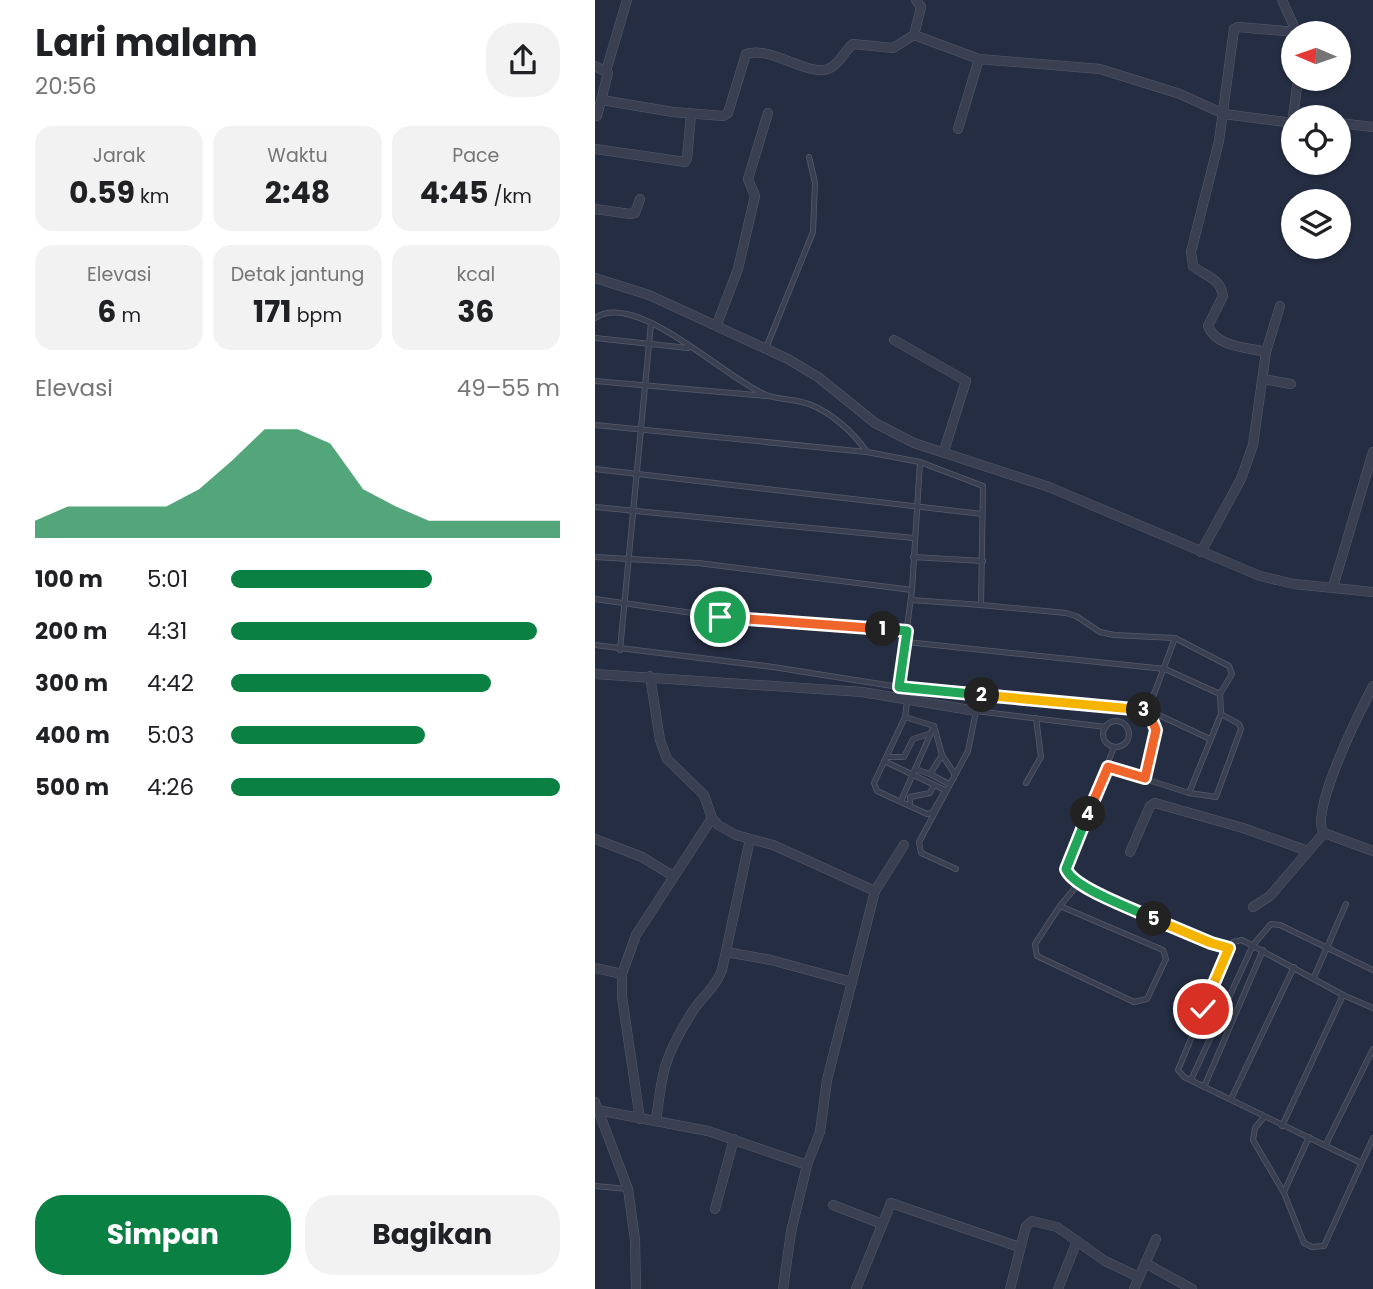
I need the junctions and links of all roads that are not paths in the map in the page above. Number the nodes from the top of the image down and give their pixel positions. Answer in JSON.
{"nodes":[{"id":1,"x":627,"y":0,"type":"edge"},
{"id":2,"x":1282,"y":0,"type":"edge"},
{"id":3,"x":921,"y":2,"type":"edge"},
{"id":4,"x":1292,"y":21,"type":"edge"},
{"id":5,"x":1281,"y":32,"type":"edge"},
{"id":6,"x":914,"y":36,"type":"junction"},
{"id":7,"x":979,"y":58,"type":"junction"},
{"id":8,"x":595,"y":66,"type":"edge"},
{"id":9,"x":606,"y":71,"type":"junction"},
{"id":10,"x":602,"y":100,"type":"junction"},
{"id":11,"x":768,"y":113,"type":"dead end"},
{"id":12,"x":691,"y":114,"type":"junction"},
{"id":13,"x":1224,"y":114,"type":"junction"},
{"id":14,"x":596,"y":115,"type":"edge"},
{"id":15,"x":1281,"y":119,"type":"edge"},
{"id":16,"x":1351,"y":124,"type":"edge"},
{"id":17,"x":595,"y":126,"type":"edge"},
{"id":18,"x":1373,"y":127,"type":"edge"},
{"id":19,"x":958,"y":129,"type":"dead end"},
{"id":20,"x":595,"y":149,"type":"edge"},
{"id":21,"x":809,"y":157,"type":"dead end"},
{"id":22,"x":640,"y":199,"type":"dead end"},
{"id":23,"x":595,"y":209,"type":"edge"},
{"id":24,"x":595,"y":278,"type":"edge"},
{"id":25,"x":1280,"y":306,"type":"dead end"},
{"id":26,"x":595,"y":318,"type":"edge"},
{"id":27,"x":651,"y":323,"type":"junction"},
{"id":28,"x":717,"y":324,"type":"junction"},
{"id":29,"x":595,"y":338,"type":"edge"},
{"id":30,"x":894,"y":340,"type":"dead end"},
{"id":31,"x":650,"y":344,"type":"junction"},
{"id":32,"x":692,"y":348,"type":"junction"},
{"id":33,"x":766,"y":348,"type":"junction"},
{"id":34,"x":1266,"y":352,"type":"junction"},
{"id":35,"x":1263,"y":379,"type":"junction"},
{"id":36,"x":595,"y":382,"type":"edge"},
{"id":37,"x":647,"y":384,"type":"junction"},
{"id":38,"x":1291,"y":384,"type":"dead end"},
{"id":39,"x":767,"y":396,"type":"junction"},
{"id":40,"x":595,"y":425,"type":"edge"},
{"id":41,"x":641,"y":429,"type":"junction"},
{"id":42,"x":944,"y":451,"type":"junction"},
{"id":43,"x":867,"y":452,"type":"junction"},
{"id":44,"x":1373,"y":452,"type":"edge"},
{"id":45,"x":920,"y":462,"type":"junction"},
{"id":46,"x":595,"y":469,"type":"edge"},
{"id":47,"x":638,"y":474,"type":"junction"},
{"id":48,"x":918,"y":505,"type":"junction"},
{"id":49,"x":595,"y":506,"type":"edge"},
{"id":50,"x":631,"y":511,"type":"junction"},
{"id":51,"x":982,"y":514,"type":"junction"},
{"id":52,"x":914,"y":538,"type":"junction"},
{"id":53,"x":1201,"y":552,"type":"junction"},
{"id":54,"x":595,"y":557,"type":"edge"},
{"id":55,"x":913,"y":557,"type":"junction"},
{"id":56,"x":626,"y":561,"type":"junction"},
{"id":57,"x":983,"y":561,"type":"junction"},
{"id":58,"x":1333,"y":587,"type":"junction"},
{"id":59,"x":912,"y":590,"type":"junction"},
{"id":60,"x":1373,"y":592,"type":"edge"},
{"id":61,"x":595,"y":599,"type":"edge"},
{"id":62,"x":911,"y":600,"type":"junction"},
{"id":63,"x":981,"y":605,"type":"junction"},
{"id":64,"x":623,"y":606,"type":"junction"},
{"id":65,"x":907,"y":631,"type":"junction"},
{"id":66,"x":1175,"y":638,"type":"junction"},
{"id":67,"x":906,"y":642,"type":"junction"},
{"id":68,"x":595,"y":645,"type":"edge"},
{"id":69,"x":620,"y":650,"type":"junction"},
{"id":70,"x":1165,"y":668,"type":"junction"},
{"id":71,"x":595,"y":674,"type":"edge"},
{"id":72,"x":650,"y":676,"type":"junction"},
{"id":73,"x":1373,"y":686,"type":"edge"},
{"id":74,"x":899,"y":687,"type":"junction"},
{"id":75,"x":1220,"y":694,"type":"junction"},
{"id":76,"x":907,"y":700,"type":"junction"},
{"id":77,"x":1148,"y":710,"type":"junction"},
{"id":78,"x":976,"y":711,"type":"junction"},
{"id":79,"x":1221,"y":714,"type":"junction"},
{"id":80,"x":905,"y":716,"type":"junction"},
{"id":81,"x":1036,"y":718,"type":"junction"},
{"id":82,"x":934,"y":726,"type":"junction"},
{"id":83,"x":1106,"y":727,"type":"junction"},
{"id":84,"x":930,"y":734,"type":"junction"},
{"id":85,"x":1210,"y":739,"type":"junction"},
{"id":86,"x":1114,"y":747,"type":"junction"},
{"id":87,"x":942,"y":755,"type":"junction"},
{"id":88,"x":885,"y":759,"type":"junction"},
{"id":89,"x":1108,"y":767,"type":"junction"},
{"id":90,"x":915,"y":769,"type":"junction"},
{"id":91,"x":930,"y":774,"type":"junction"},
{"id":92,"x":911,"y":775,"type":"junction"},
{"id":93,"x":1145,"y":778,"type":"junction"},
{"id":94,"x":1026,"y":783,"type":"dead end"},
{"id":95,"x":949,"y":784,"type":"junction"},
{"id":96,"x":934,"y":785,"type":"junction"},
{"id":97,"x":945,"y":790,"type":"junction"},
{"id":98,"x":1189,"y":793,"type":"junction"},
{"id":99,"x":901,"y":801,"type":"junction"},
{"id":100,"x":911,"y":806,"type":"junction"},
{"id":101,"x":712,"y":818,"type":"junction"},
{"id":102,"x":1324,"y":833,"type":"junction"},
{"id":103,"x":595,"y":839,"type":"edge"},
{"id":104,"x":750,"y":839,"type":"junction"},
{"id":105,"x":904,"y":845,"type":"dead end"},
{"id":106,"x":1373,"y":850,"type":"edge"},
{"id":107,"x":1308,"y":851,"type":"junction"},
{"id":108,"x":1130,"y":852,"type":"dead end"},
{"id":109,"x":956,"y":869,"type":"dead end"},
{"id":110,"x":673,"y":876,"type":"junction"},
{"id":111,"x":1079,"y":883,"type":"junction"},
{"id":112,"x":875,"y":891,"type":"junction"},
{"id":113,"x":1346,"y":904,"type":"dead end"},
{"id":114,"x":1060,"y":906,"type":"junction"},
{"id":115,"x":1254,"y":907,"type":"dead end"},
{"id":116,"x":1253,"y":945,"type":"junction"},
{"id":117,"x":1229,"y":948,"type":"junction"},
{"id":118,"x":1327,"y":949,"type":"junction"},
{"id":119,"x":1263,"y":950,"type":"junction"},
{"id":120,"x":726,"y":952,"type":"junction"},
{"id":121,"x":1294,"y":967,"type":"junction"},
{"id":122,"x":595,"y":968,"type":"edge"},
{"id":123,"x":1373,"y":970,"type":"edge"},
{"id":124,"x":622,"y":974,"type":"junction"},
{"id":125,"x":1314,"y":977,"type":"junction"},
{"id":126,"x":852,"y":982,"type":"junction"},
{"id":127,"x":1343,"y":995,"type":"junction"},
{"id":128,"x":1373,"y":1007,"type":"edge"},
{"id":129,"x":1373,"y":1049,"type":"edge"},
{"id":130,"x":1191,"y":1080,"type":"junction"},
{"id":131,"x":1204,"y":1087,"type":"junction"},
{"id":132,"x":1231,"y":1099,"type":"junction"},
{"id":133,"x":596,"y":1106,"type":"edge"},
{"id":134,"x":1264,"y":1117,"type":"junction"},
{"id":135,"x":641,"y":1119,"type":"junction"},
{"id":136,"x":656,"y":1121,"type":"junction"},
{"id":137,"x":1282,"y":1126,"type":"junction"},
{"id":138,"x":1309,"y":1137,"type":"junction"},
{"id":139,"x":734,"y":1139,"type":"junction"},
{"id":140,"x":1373,"y":1139,"type":"edge"},
{"id":141,"x":1327,"y":1144,"type":"junction"},
{"id":142,"x":1361,"y":1163,"type":"junction"},
{"id":143,"x":807,"y":1165,"type":"junction"},
{"id":144,"x":595,"y":1186,"type":"edge"},
{"id":145,"x":628,"y":1189,"type":"junction"},
{"id":146,"x":1284,"y":1193,"type":"junction"},
{"id":147,"x":833,"y":1205,"type":"dead end"},
{"id":148,"x":715,"y":1209,"type":"dead end"},
{"id":149,"x":882,"y":1224,"type":"junction"},
{"id":150,"x":1156,"y":1240,"type":"dead end"},
{"id":151,"x":1077,"y":1241,"type":"junction"},
{"id":152,"x":1019,"y":1247,"type":"junction"},
{"id":153,"x":1145,"y":1263,"type":"junction"},
{"id":154,"x":1139,"y":1277,"type":"junction"},
{"id":155,"x":636,"y":1289,"type":"edge"},
{"id":156,"x":783,"y":1289,"type":"edge"},
{"id":157,"x":856,"y":1289,"type":"edge"},
{"id":158,"x":1010,"y":1289,"type":"edge"},
{"id":159,"x":1058,"y":1289,"type":"edge"},
{"id":160,"x":1134,"y":1289,"type":"edge"},
{"id":161,"x":1192,"y":1289,"type":"edge"}],
"edges":[{"from":1,"to":9,"type":"street"},
{"from":2,"to":4,"type":"street"},
{"from":3,"to":6,"type":"street"},
{"from":5,"to":13,"type":"street"},
{"from":6,"to":7,"type":"street"},
{"from":6,"to":12,"type":"street"},
{"from":7,"to":13,"type":"street"},
{"from":7,"to":19,"type":"street"},
{"from":8,"to":9,"type":"street"},
{"from":9,"to":10,"type":"street"},
{"from":10,"to":12,"type":"street"},
{"from":10,"to":14,"type":"street"},
{"from":11,"to":28,"type":"street"},
{"from":12,"to":20,"type":"street"},
{"from":13,"to":15,"type":"street"},
{"from":13,"to":34,"type":"street"},
{"from":14,"to":17,"type":"street"},
{"from":16,"to":18,"type":"street"},
{"from":21,"to":33,"type":"lane"},
{"from":22,"to":23,"type":"street"},
{"from":24,"to":28,"type":"street"},
{"from":25,"to":34,"type":"street"},
{"from":26,"to":27,"type":"lane"},
{"from":27,"to":31,"type":"lane"},
{"from":27,"to":32,"type":"lane"},
{"from":28,"to":33,"type":"street"},
{"from":29,"to":31,"type":"lane"},
{"from":30,"to":42,"type":"street"},
{"from":31,"to":32,"type":"lane"},
{"from":31,"to":37,"type":"lane"},
{"from":32,"to":39,"type":"lane"},
{"from":33,"to":42,"type":"street"},
{"from":34,"to":35,"type":"street"},
{"from":35,"to":38,"type":"street"},
{"from":35,"to":53,"type":"street"},
{"from":36,"to":37,"type":"lane"},
{"from":37,"to":39,"type":"lane"},
{"from":37,"to":41,"type":"lane"},
{"from":39,"to":43,"type":"lane"},
{"from":40,"to":41,"type":"lane"},
{"from":41,"to":43,"type":"lane"},
{"from":41,"to":47,"type":"lane"},
{"from":42,"to":53,"type":"street"},
{"from":43,"to":45,"type":"lane"},
{"from":44,"to":58,"type":"street"},
{"from":45,"to":48,"type":"lane"},
{"from":45,"to":51,"type":"lane"},
{"from":46,"to":47,"type":"lane"},
{"from":47,"to":48,"type":"lane"},
{"from":47,"to":50,"type":"lane"},
{"from":48,"to":51,"type":"lane"},
{"from":48,"to":52,"type":"lane"},
{"from":49,"to":50,"type":"lane"},
{"from":50,"to":52,"type":"lane"},
{"from":50,"to":56,"type":"lane"},
{"from":51,"to":57,"type":"lane"},
{"from":52,"to":55,"type":"lane"},
{"from":53,"to":58,"type":"street"},
{"from":54,"to":56,"type":"lane"},
{"from":55,"to":57,"type":"lane"},
{"from":55,"to":59,"type":"lane"},
{"from":56,"to":59,"type":"lane"},
{"from":56,"to":64,"type":"lane"},
{"from":57,"to":63,"type":"lane"},
{"from":58,"to":60,"type":"street"},
{"from":59,"to":62,"type":"lane"},
{"from":61,"to":64,"type":"lane"},
{"from":62,"to":63,"type":"lane"},
{"from":62,"to":65,"type":"lane"},
{"from":63,"to":66,"type":"lane"},
{"from":64,"to":65,"type":"lane"},
{"from":64,"to":69,"type":"lane"},
{"from":65,"to":67,"type":"lane"},
{"from":66,"to":70,"type":"lane"},
{"from":66,"to":75,"type":"lane"},
{"from":67,"to":70,"type":"lane"},
{"from":67,"to":74,"type":"lane"},
{"from":68,"to":69,"type":"lane"},
{"from":69,"to":74,"type":"lane"},
{"from":70,"to":75,"type":"lane"},
{"from":70,"to":77,"type":"lane"},
{"from":71,"to":72,"type":"street"},
{"from":72,"to":76,"type":"street"},
{"from":72,"to":101,"type":"street"},
{"from":73,"to":102,"type":"street"},
{"from":74,"to":77,"type":"lane"},
{"from":75,"to":79,"type":"lane"},
{"from":76,"to":78,"type":"street"},
{"from":76,"to":80,"type":"lane"},
{"from":77,"to":85,"type":"lane"},
{"from":77,"to":93,"type":"lane"},
{"from":78,"to":81,"type":"lane"},
{"from":78,"to":109,"type":"lane"},
{"from":79,"to":85,"type":"lane"},
{"from":79,"to":98,"type":"lane"},
{"from":80,"to":82,"type":"lane"},
{"from":80,"to":88,"type":"lane"},
{"from":81,"to":83,"type":"lane"},
{"from":81,"to":94,"type":"lane"},
{"from":82,"to":84,"type":"lane"},
{"from":82,"to":87,"type":"lane"},
{"from":83,"to":86,"type":"lane"},
{"from":83,"to":86,"type":"lane"},
{"from":84,"to":88,"type":"lane"},
{"from":84,"to":90,"type":"lane"},
{"from":85,"to":98,"type":"lane"},
{"from":86,"to":89,"type":"lane"},
{"from":87,"to":91,"type":"lane"},
{"from":87,"to":95,"type":"lane"},
{"from":88,"to":92,"type":"lane"},
{"from":88,"to":99,"type":"lane"},
{"from":89,"to":93,"type":"lane"},
{"from":89,"to":111,"type":"lane"},
{"from":90,"to":91,"type":"lane"},
{"from":90,"to":92,"type":"lane"},
{"from":91,"to":95,"type":"lane"},
{"from":92,"to":96,"type":"lane"},
{"from":92,"to":99,"type":"lane"},
{"from":93,"to":98,"type":"lane"},
{"from":95,"to":97,"type":"lane"},
{"from":96,"to":97,"type":"lane"},
{"from":96,"to":100,"type":"lane"},
{"from":97,"to":100,"type":"lane"},
{"from":99,"to":100,"type":"lane"},
{"from":101,"to":104,"type":"street"},
{"from":101,"to":110,"type":"street"},
{"from":102,"to":106,"type":"street"},
{"from":102,"to":107,"type":"street"},
{"from":103,"to":110,"type":"street"},
{"from":104,"to":112,"type":"street"},
{"from":104,"to":120,"type":"street"},
{"from":105,"to":112,"type":"street"},
{"from":107,"to":108,"type":"street"},
{"from":107,"to":115,"type":"street"},
{"from":110,"to":124,"type":"street"},
{"from":111,"to":114,"type":"lane"},
{"from":111,"to":117,"type":"lane"},
{"from":112,"to":126,"type":"street"},
{"from":113,"to":118,"type":"lane"},
{"from":114,"to":114,"type":"lane"},
{"from":116,"to":117,"type":"lane"},
{"from":116,"to":118,"type":"lane"},
{"from":116,"to":119,"type":"lane"},
{"from":116,"to":130,"type":"lane"},
{"from":117,"to":130,"type":"lane"},
{"from":118,"to":123,"type":"lane"},
{"from":118,"to":125,"type":"lane"},
{"from":119,"to":121,"type":"lane"},
{"from":119,"to":131,"type":"lane"},
{"from":120,"to":126,"type":"street"},
{"from":120,"to":136,"type":"street"},
{"from":121,"to":125,"type":"lane"},
{"from":121,"to":132,"type":"lane"},
{"from":122,"to":124,"type":"street"},
{"from":124,"to":135,"type":"street"},
{"from":125,"to":127,"type":"lane"},
{"from":126,"to":143,"type":"street"},
{"from":127,"to":128,"type":"lane"},
{"from":127,"to":137,"type":"lane"},
{"from":129,"to":141,"type":"lane"},
{"from":130,"to":131,"type":"lane"},
{"from":131,"to":132,"type":"lane"},
{"from":132,"to":134,"type":"lane"},
{"from":133,"to":135,"type":"street"},
{"from":133,"to":145,"type":"street"},
{"from":134,"to":137,"type":"lane"},
{"from":134,"to":146,"type":"lane"},
{"from":135,"to":136,"type":"street"},
{"from":136,"to":139,"type":"street"},
{"from":137,"to":138,"type":"lane"},
{"from":138,"to":141,"type":"lane"},
{"from":138,"to":146,"type":"lane"},
{"from":139,"to":143,"type":"street"},
{"from":139,"to":148,"type":"street"},
{"from":140,"to":142,"type":"lane"},
{"from":141,"to":142,"type":"lane"},
{"from":142,"to":146,"type":"lane"},
{"from":143,"to":156,"type":"street"},
{"from":144,"to":145,"type":"lane"},
{"from":145,"to":155,"type":"street"},
{"from":147,"to":149,"type":"street"},
{"from":149,"to":152,"type":"street"},
{"from":149,"to":157,"type":"street"},
{"from":150,"to":153,"type":"street"},
{"from":151,"to":152,"type":"street"},
{"from":151,"to":154,"type":"street"},
{"from":151,"to":159,"type":"street"},
{"from":152,"to":158,"type":"street"},
{"from":153,"to":154,"type":"street"},
{"from":153,"to":161,"type":"street"},
{"from":154,"to":160,"type":"street"}]}
